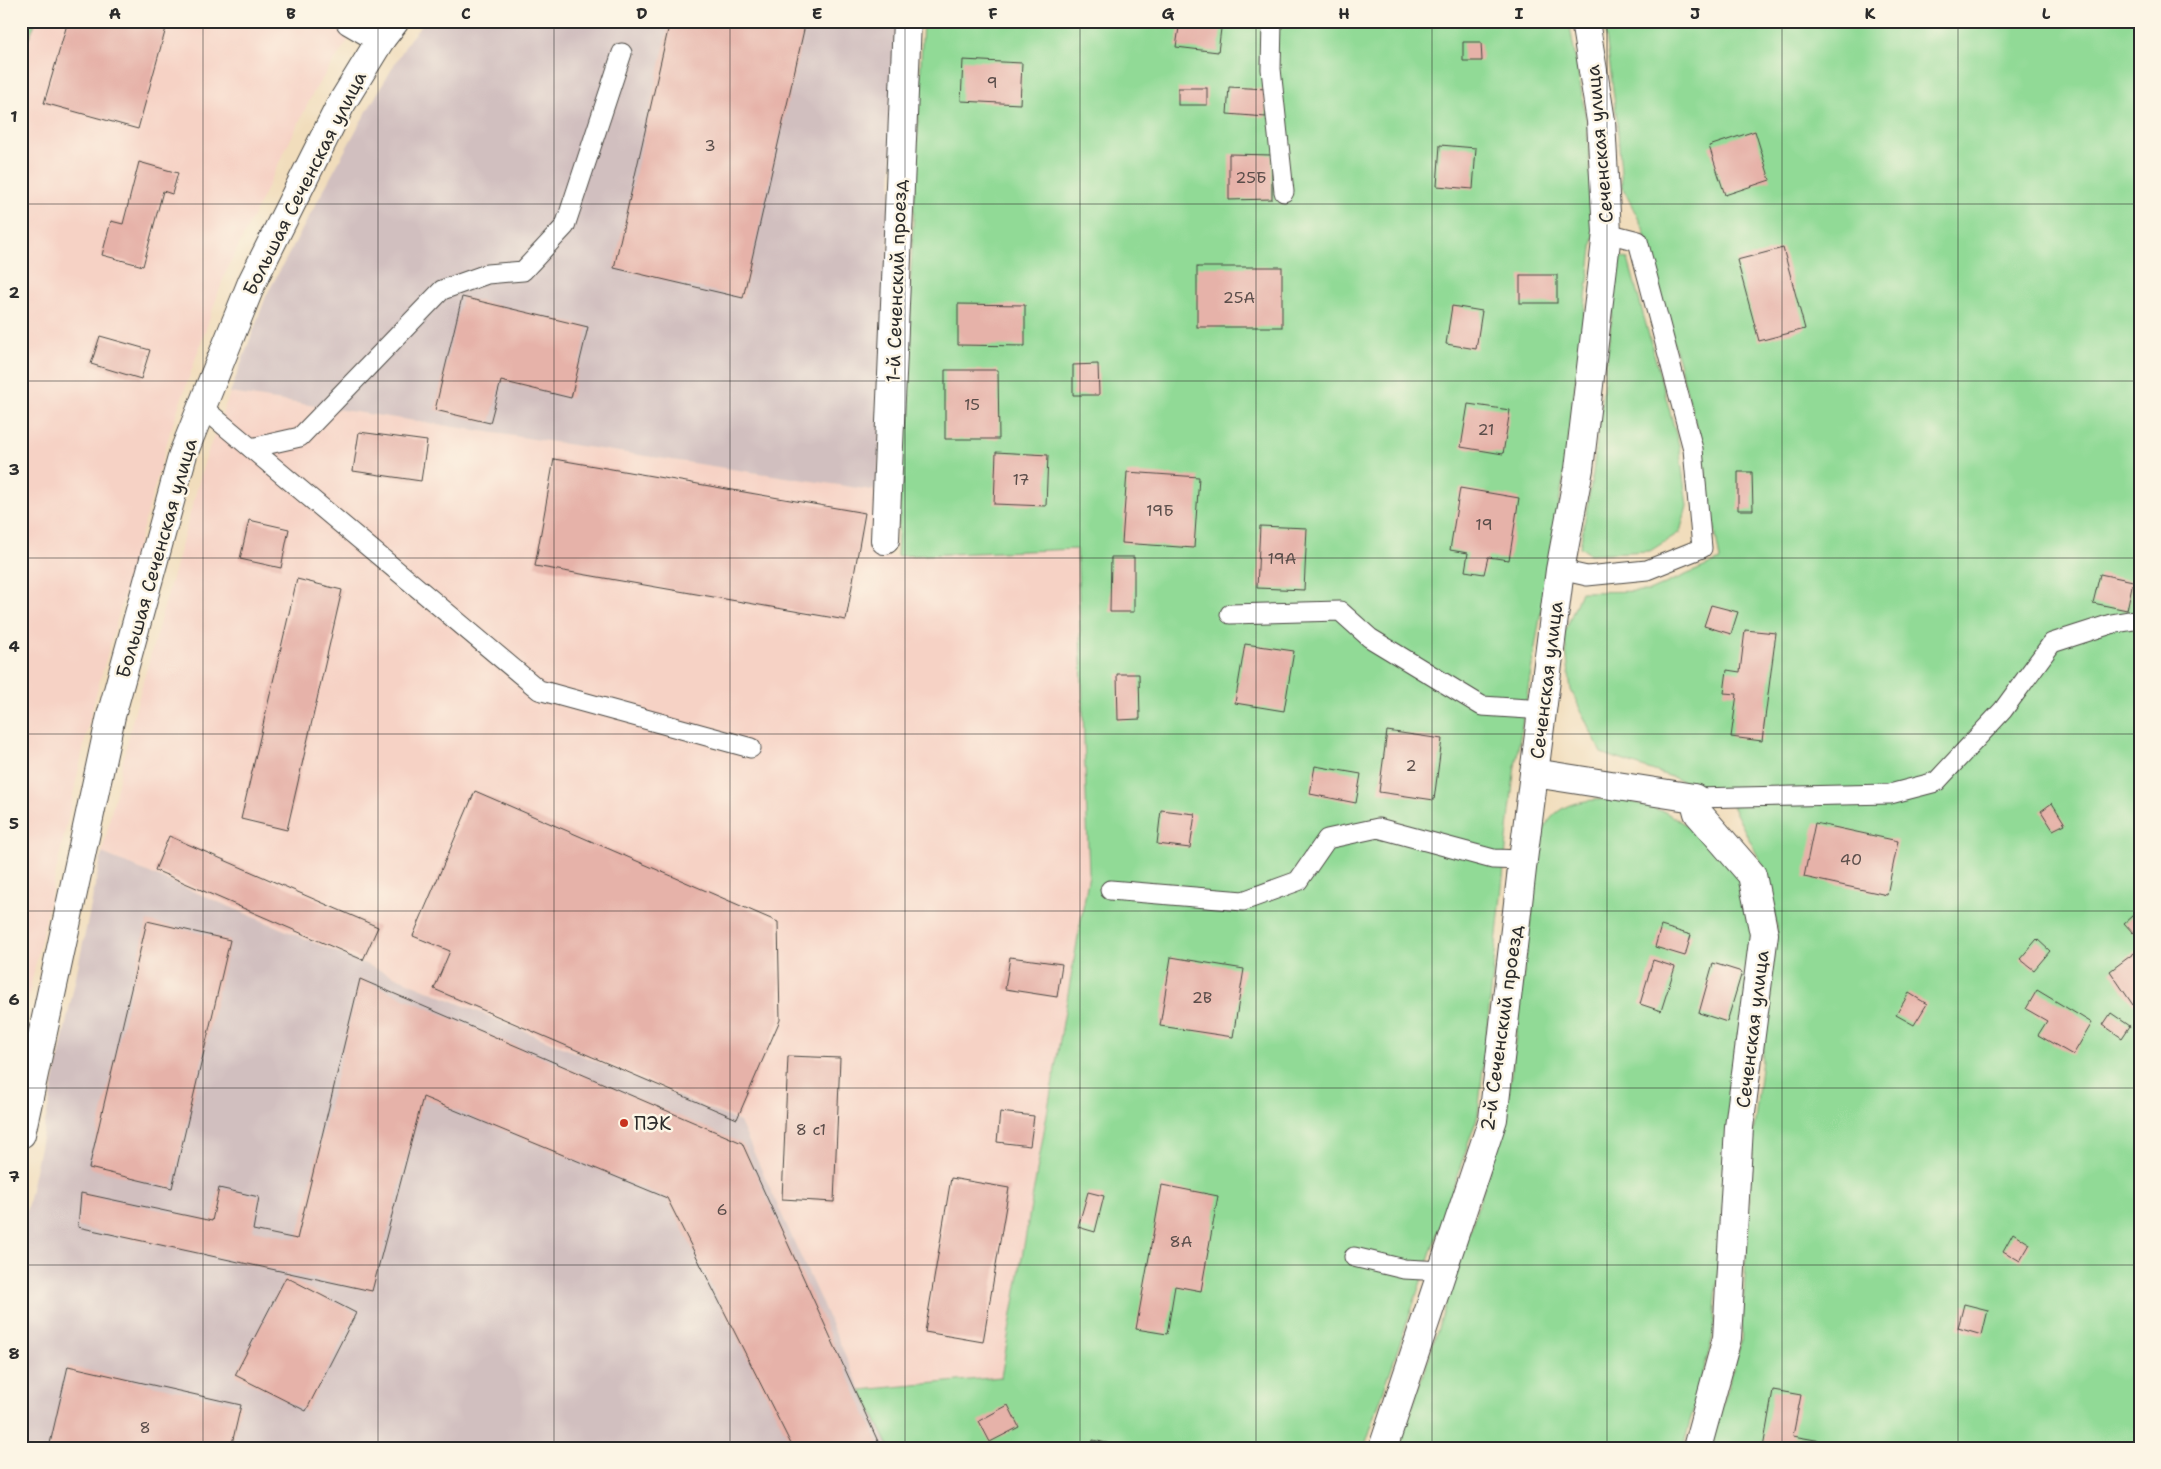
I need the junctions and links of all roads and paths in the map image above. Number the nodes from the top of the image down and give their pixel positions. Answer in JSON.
{"nodes":[{"id":1,"x":350,"y":21,"type":"edge"},
{"id":2,"x":907,"y":21,"type":"edge"},
{"id":3,"x":1272,"y":21,"type":"edge"},
{"id":4,"x":1585,"y":21,"type":"edge"},
{"id":5,"x":388,"y":30,"type":"edge"},
{"id":6,"x":622,"y":53,"type":"dead end"},
{"id":7,"x":1284,"y":192,"type":"dead end"},
{"id":8,"x":1607,"y":233,"type":"junction"},
{"id":9,"x":202,"y":407,"type":"junction"},
{"id":10,"x":251,"y":448,"type":"junction"},
{"id":11,"x":885,"y":540,"type":"dead end"},
{"id":12,"x":1560,"y":570,"type":"junction"},
{"id":13,"x":1230,"y":614,"type":"dead end"},
{"id":14,"x":2140,"y":619,"type":"edge"},
{"id":15,"x":1543,"y":710,"type":"junction"},
{"id":16,"x":751,"y":748,"type":"dead end"},
{"id":17,"x":1534,"y":773,"type":"junction"},
{"id":18,"x":1694,"y":798,"type":"junction"},
{"id":19,"x":1523,"y":860,"type":"junction"},
{"id":20,"x":1110,"y":890,"type":"dead end"},
{"id":21,"x":21,"y":1134,"type":"edge"},
{"id":22,"x":1354,"y":1257,"type":"dead end"},
{"id":23,"x":1442,"y":1271,"type":"junction"},
{"id":24,"x":1383,"y":1448,"type":"edge"},
{"id":25,"x":1697,"y":1448,"type":"edge"}],
"edges":[{"from":1,"to":5,"type":"street"},
{"from":2,"to":11,"type":"street","name":"1-й Сеченский проезд"},
{"from":3,"to":7,"type":"lane"},
{"from":4,"to":8,"type":"street","name":"Сеченская улица"},
{"from":5,"to":9,"type":"street","name":"Большая Сеченская улица"},
{"from":6,"to":10,"type":"lane"},
{"from":8,"to":12,"type":"street","name":"Сеченская улица"},
{"from":8,"to":12,"type":"lane"},
{"from":9,"to":10,"type":"lane"},
{"from":9,"to":21,"type":"street","name":"Большая Сеченская улица"},
{"from":10,"to":16,"type":"lane"},
{"from":12,"to":15,"type":"street","name":"Сеченская улица"},
{"from":13,"to":15,"type":"lane"},
{"from":14,"to":18,"type":"lane"},
{"from":15,"to":17,"type":"street","name":"Сеченская улица"},
{"from":17,"to":18,"type":"street","name":"Сеченская улица"},
{"from":17,"to":19,"type":"street","name":"2-й Сеченский проезд"},
{"from":18,"to":25,"type":"street","name":"Сеченская улица"},
{"from":19,"to":20,"type":"lane"},
{"from":19,"to":23,"type":"street","name":"2-й Сеченский проезд"},
{"from":22,"to":23,"type":"lane"},
{"from":23,"to":24,"type":"street","name":"2-й Сеченский проезд"}]}
